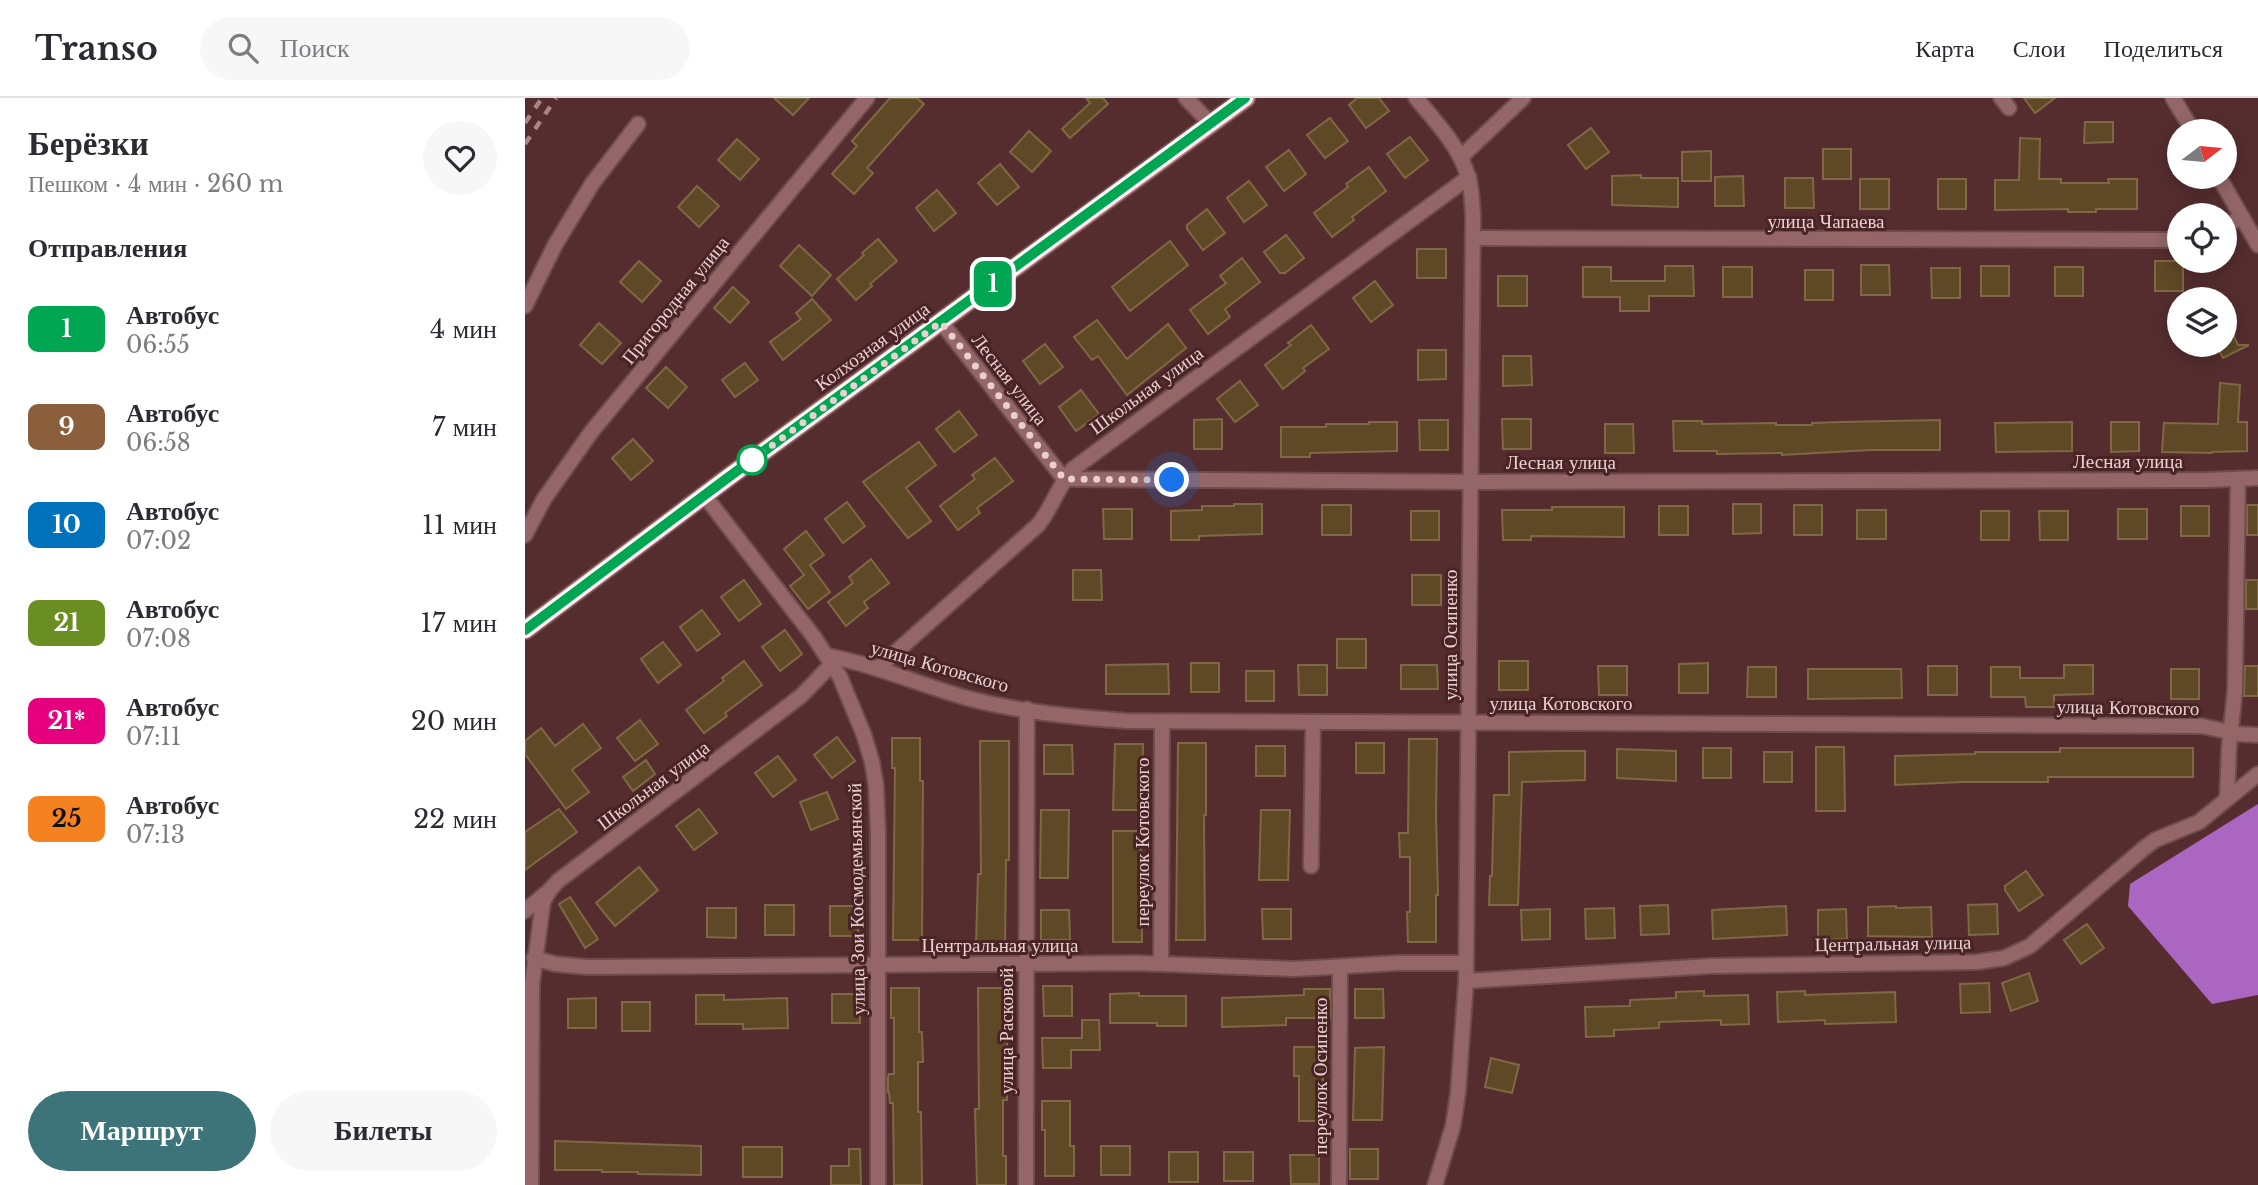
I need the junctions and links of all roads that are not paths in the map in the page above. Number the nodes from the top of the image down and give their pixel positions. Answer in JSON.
{"nodes":[{"id":1,"x":867,"y":98,"type":"edge"},
{"id":2,"x":1186,"y":98,"type":"edge"},
{"id":3,"x":1245,"y":98,"type":"edge"},
{"id":4,"x":1416,"y":98,"type":"edge"},
{"id":5,"x":1523,"y":98,"type":"edge"},
{"id":6,"x":2173,"y":98,"type":"edge"},
{"id":7,"x":2186,"y":119,"type":"edge"},
{"id":8,"x":638,"y":124,"type":"dead end"},
{"id":9,"x":1211,"y":124,"type":"junction"},
{"id":10,"x":1461,"y":157,"type":"junction"},
{"id":11,"x":1469,"y":177,"type":"junction"},
{"id":12,"x":2226,"y":189,"type":"edge"},
{"id":13,"x":2242,"y":217,"type":"junction"},
{"id":14,"x":2237,"y":220,"type":"edge"},
{"id":15,"x":1473,"y":238,"type":"junction"},
{"id":16,"x":2167,"y":240,"type":"edge"},
{"id":17,"x":2258,"y":245,"type":"edge"},
{"id":18,"x":525,"y":306,"type":"edge"},
{"id":19,"x":941,"y":322,"type":"junction"},
{"id":20,"x":2258,"y":478,"type":"edge"},
{"id":21,"x":1064,"y":479,"type":"junction"},
{"id":22,"x":2238,"y":479,"type":"junction"},
{"id":23,"x":1470,"y":482,"type":"junction"},
{"id":24,"x":704,"y":495,"type":"junction"},
{"id":25,"x":525,"y":535,"type":"edge"},
{"id":26,"x":525,"y":630,"type":"edge"},
{"id":27,"x":830,"y":660,"type":"junction"},
{"id":28,"x":878,"y":668,"type":"junction"},
{"id":29,"x":1027,"y":709,"type":"junction"},
{"id":30,"x":1162,"y":722,"type":"junction"},
{"id":31,"x":1313,"y":722,"type":"junction"},
{"id":32,"x":1469,"y":722,"type":"junction"},
{"id":33,"x":2231,"y":732,"type":"junction"},
{"id":34,"x":2258,"y":736,"type":"edge"},
{"id":35,"x":2258,"y":774,"type":"edge"},
{"id":36,"x":2227,"y":799,"type":"junction"},
{"id":37,"x":1311,"y":866,"type":"dead end"},
{"id":38,"x":549,"y":891,"type":"junction"},
{"id":39,"x":525,"y":911,"type":"edge"},
{"id":40,"x":534,"y":958,"type":"junction"},
{"id":41,"x":1161,"y":963,"type":"junction"},
{"id":42,"x":1466,"y":963,"type":"junction"},
{"id":43,"x":1025,"y":964,"type":"junction"},
{"id":44,"x":878,"y":965,"type":"junction"},
{"id":45,"x":1340,"y":967,"type":"junction"},
{"id":46,"x":1466,"y":981,"type":"junction"},
{"id":47,"x":531,"y":1185,"type":"edge"},
{"id":48,"x":877,"y":1185,"type":"edge"},
{"id":49,"x":1026,"y":1185,"type":"edge"},
{"id":50,"x":1339,"y":1185,"type":"edge"},
{"id":51,"x":1435,"y":1185,"type":"edge"}],
"edges":[{"from":1,"to":25,"type":"street","name":"Пригородная улица"},
{"from":2,"to":9,"type":"street"},
{"from":3,"to":9,"type":"main road","name":"Колхозная улица"},
{"from":4,"to":10,"type":"street","name":"улица Осипенко"},
{"from":5,"to":10,"type":"street"},
{"from":6,"to":7,"type":"street"},
{"from":8,"to":18,"type":"street"},
{"from":9,"to":19,"type":"main road","name":"Колхозная улица"},
{"from":10,"to":11,"type":"street","name":"улица Осипенко"},
{"from":11,"to":15,"type":"street","name":"улица Осипенко"},
{"from":11,"to":21,"type":"street","name":"Школьная улица"},
{"from":12,"to":13,"type":"street"},
{"from":13,"to":14,"type":"street"},
{"from":13,"to":17,"type":"street"},
{"from":15,"to":16,"type":"street","name":"улица Чапаева"},
{"from":15,"to":23,"type":"street","name":"улица Осипенко"},
{"from":19,"to":21,"type":"street","name":"Лесная улица"},
{"from":19,"to":24,"type":"main road","name":"Колхозная улица"},
{"from":20,"to":22,"type":"street","name":"Лесная улица"},
{"from":21,"to":23,"type":"street","name":"Лесная улица"},
{"from":21,"to":28,"type":"street","name":"Школьная улица"},
{"from":22,"to":23,"type":"street","name":"Лесная улица"},
{"from":22,"to":33,"type":"street"},
{"from":23,"to":32,"type":"street","name":"улица Осипенко"},
{"from":24,"to":26,"type":"main road","name":"Колхозная улица"},
{"from":24,"to":27,"type":"street","name":"улица Зои Космодемьянской"},
{"from":27,"to":28,"type":"street","name":"улица Котовского"},
{"from":27,"to":38,"type":"street","name":"Школьная улица"},
{"from":27,"to":44,"type":"street","name":"улица Зои Космодемьянской"},
{"from":28,"to":29,"type":"street","name":"улица Котовского"},
{"from":29,"to":30,"type":"street","name":"улица Котовского"},
{"from":29,"to":43,"type":"street","name":"улица Расковой"},
{"from":30,"to":31,"type":"street","name":"улица Котовского"},
{"from":30,"to":41,"type":"street","name":"переулок Котовского"},
{"from":31,"to":32,"type":"street","name":"улица Котовского"},
{"from":31,"to":37,"type":"street"},
{"from":32,"to":33,"type":"street","name":"улица Котовского"},
{"from":32,"to":42,"type":"street","name":"улица Осипенко"},
{"from":33,"to":34,"type":"street","name":"улица Котовского"},
{"from":33,"to":36,"type":"street"},
{"from":35,"to":36,"type":"street","name":"Центральная улица"},
{"from":36,"to":46,"type":"street","name":"Центральная улица"},
{"from":38,"to":39,"type":"street","name":"Школьная улица"},
{"from":38,"to":40,"type":"street"},
{"from":40,"to":44,"type":"street","name":"Центральная улица"},
{"from":40,"to":47,"type":"street"},
{"from":41,"to":43,"type":"street","name":"Центральная улица"},
{"from":41,"to":45,"type":"street","name":"Центральная улица"},
{"from":42,"to":45,"type":"street","name":"Центральная улица"},
{"from":42,"to":46,"type":"street","name":"улица Осипенко"},
{"from":43,"to":44,"type":"street","name":"Центральная улица"},
{"from":43,"to":49,"type":"street","name":"улица Расковой"},
{"from":44,"to":48,"type":"street","name":"улица Зои Космодемьянской"},
{"from":45,"to":50,"type":"street","name":"переулок Осипенко"},
{"from":46,"to":51,"type":"street","name":"улица Осипенко"}]}
